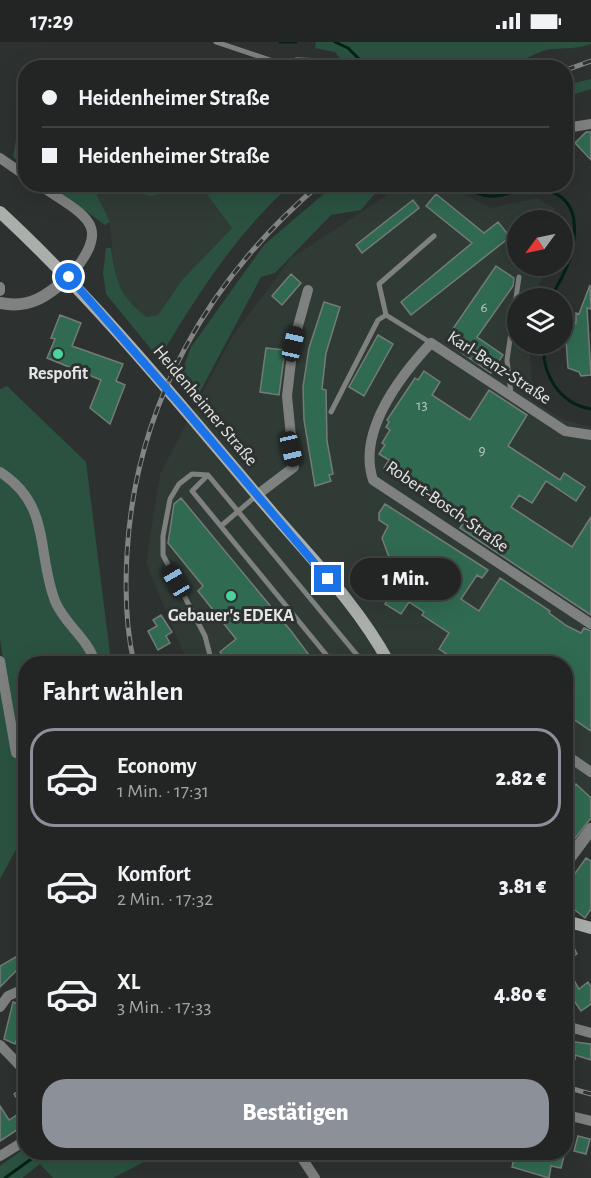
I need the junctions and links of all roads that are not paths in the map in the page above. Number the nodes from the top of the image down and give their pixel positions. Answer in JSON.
{"nodes":[{"id":1,"x":216,"y":42,"type":"edge"},
{"id":2,"x":270,"y":60,"type":"edge"},
{"id":3,"x":591,"y":124,"type":"edge"},
{"id":4,"x":573,"y":127,"type":"edge"},
{"id":5,"x":0,"y":158,"type":"edge"},
{"id":6,"x":18,"y":170,"type":"edge"},
{"id":7,"x":50,"y":192,"type":"edge"},
{"id":8,"x":0,"y":212,"type":"edge"},
{"id":9,"x":434,"y":236,"type":"dead end"},
{"id":10,"x":69,"y":277,"type":"junction"},
{"id":11,"x":519,"y":277,"type":"dead end"},
{"id":12,"x":308,"y":290,"type":"dead end"},
{"id":13,"x":0,"y":303,"type":"edge"},
{"id":14,"x":386,"y":315,"type":"junction"},
{"id":15,"x":431,"y":343,"type":"junction"},
{"id":16,"x":401,"y":378,"type":"joint"},
{"id":17,"x":511,"y":396,"type":"junction"},
{"id":18,"x":331,"y":412,"type":"dead end"},
{"id":19,"x":591,"y":435,"type":"edge"},
{"id":20,"x":0,"y":472,"type":"edge"},
{"id":21,"x":208,"y":475,"type":"junction"},
{"id":22,"x":256,"y":495,"type":"junction"},
{"id":23,"x":239,"y":510,"type":"junction"},
{"id":24,"x":221,"y":526,"type":"junction"},
{"id":25,"x":591,"y":624,"type":"edge"},
{"id":26,"x":93,"y":656,"type":"edge"},
{"id":27,"x":210,"y":656,"type":"edge"},
{"id":28,"x":327,"y":656,"type":"edge"},
{"id":29,"x":358,"y":656,"type":"edge"},
{"id":30,"x":384,"y":656,"type":"edge"},
{"id":31,"x":0,"y":661,"type":"edge"},
{"id":32,"x":16,"y":753,"type":"dead end"},
{"id":33,"x":573,"y":760,"type":"edge"},
{"id":34,"x":591,"y":772,"type":"edge"},
{"id":35,"x":591,"y":830,"type":"edge"},
{"id":36,"x":573,"y":854,"type":"edge"},
{"id":37,"x":18,"y":992,"type":"edge"},
{"id":38,"x":0,"y":1006,"type":"edge"},
{"id":39,"x":573,"y":1028,"type":"edge"},
{"id":40,"x":591,"y":1033,"type":"edge"},
{"id":41,"x":0,"y":1045,"type":"edge"},
{"id":42,"x":18,"y":1065,"type":"edge"},
{"id":43,"x":575,"y":1117,"type":"dead end"},
{"id":44,"x":591,"y":1122,"type":"edge"},
{"id":45,"x":18,"y":1145,"type":"edge"},
{"id":46,"x":0,"y":1156,"type":"edge"},
{"id":47,"x":303,"y":1160,"type":"edge"},
{"id":48,"x":315,"y":1178,"type":"edge"}],
"edges":[{"from":1,"to":2,"type":"lane"},
{"from":3,"to":4,"type":"street"},
{"from":5,"to":6,"type":"street"},
{"from":7,"to":10,"type":"street"},
{"from":8,"to":10,"type":"main road","name":"Heidenheimer Straße"},
{"from":9,"to":14,"type":"lane"},
{"from":10,"to":13,"type":"street"},
{"from":10,"to":22,"type":"main road","name":"Heidenheimer Straße"},
{"from":11,"to":17,"type":"lane"},
{"from":12,"to":22,"type":"street","name":"Heidenheimer Straße"},
{"from":14,"to":15,"type":"lane"},
{"from":14,"to":18,"type":"lane"},
{"from":15,"to":16,"type":"street","name":"Karl-Benz-Straße"},
{"from":15,"to":17,"type":"street","name":"Karl-Benz-Straße"},
{"from":16,"to":25,"type":"street","name":"Robert-Bosch-Straße"},
{"from":17,"to":19,"type":"street","name":"Karl-Benz-Straße"},
{"from":20,"to":26,"type":"street"},
{"from":21,"to":23,"type":"lane"},
{"from":21,"to":24,"type":"lane"},
{"from":21,"to":27,"type":"lane"},
{"from":22,"to":23,"type":"lane"},
{"from":22,"to":30,"type":"main road","name":"Heidenheimer Straße"},
{"from":23,"to":24,"type":"lane"},
{"from":23,"to":29,"type":"lane"},
{"from":24,"to":28,"type":"lane"},
{"from":31,"to":32,"type":"street"},
{"from":33,"to":34,"type":"street"},
{"from":35,"to":36,"type":"street"},
{"from":37,"to":38,"type":"street"},
{"from":39,"to":40,"type":"street"},
{"from":41,"to":42,"type":"street"},
{"from":43,"to":44,"type":"street"},
{"from":45,"to":46,"type":"street"},
{"from":47,"to":48,"type":"street"}]}
